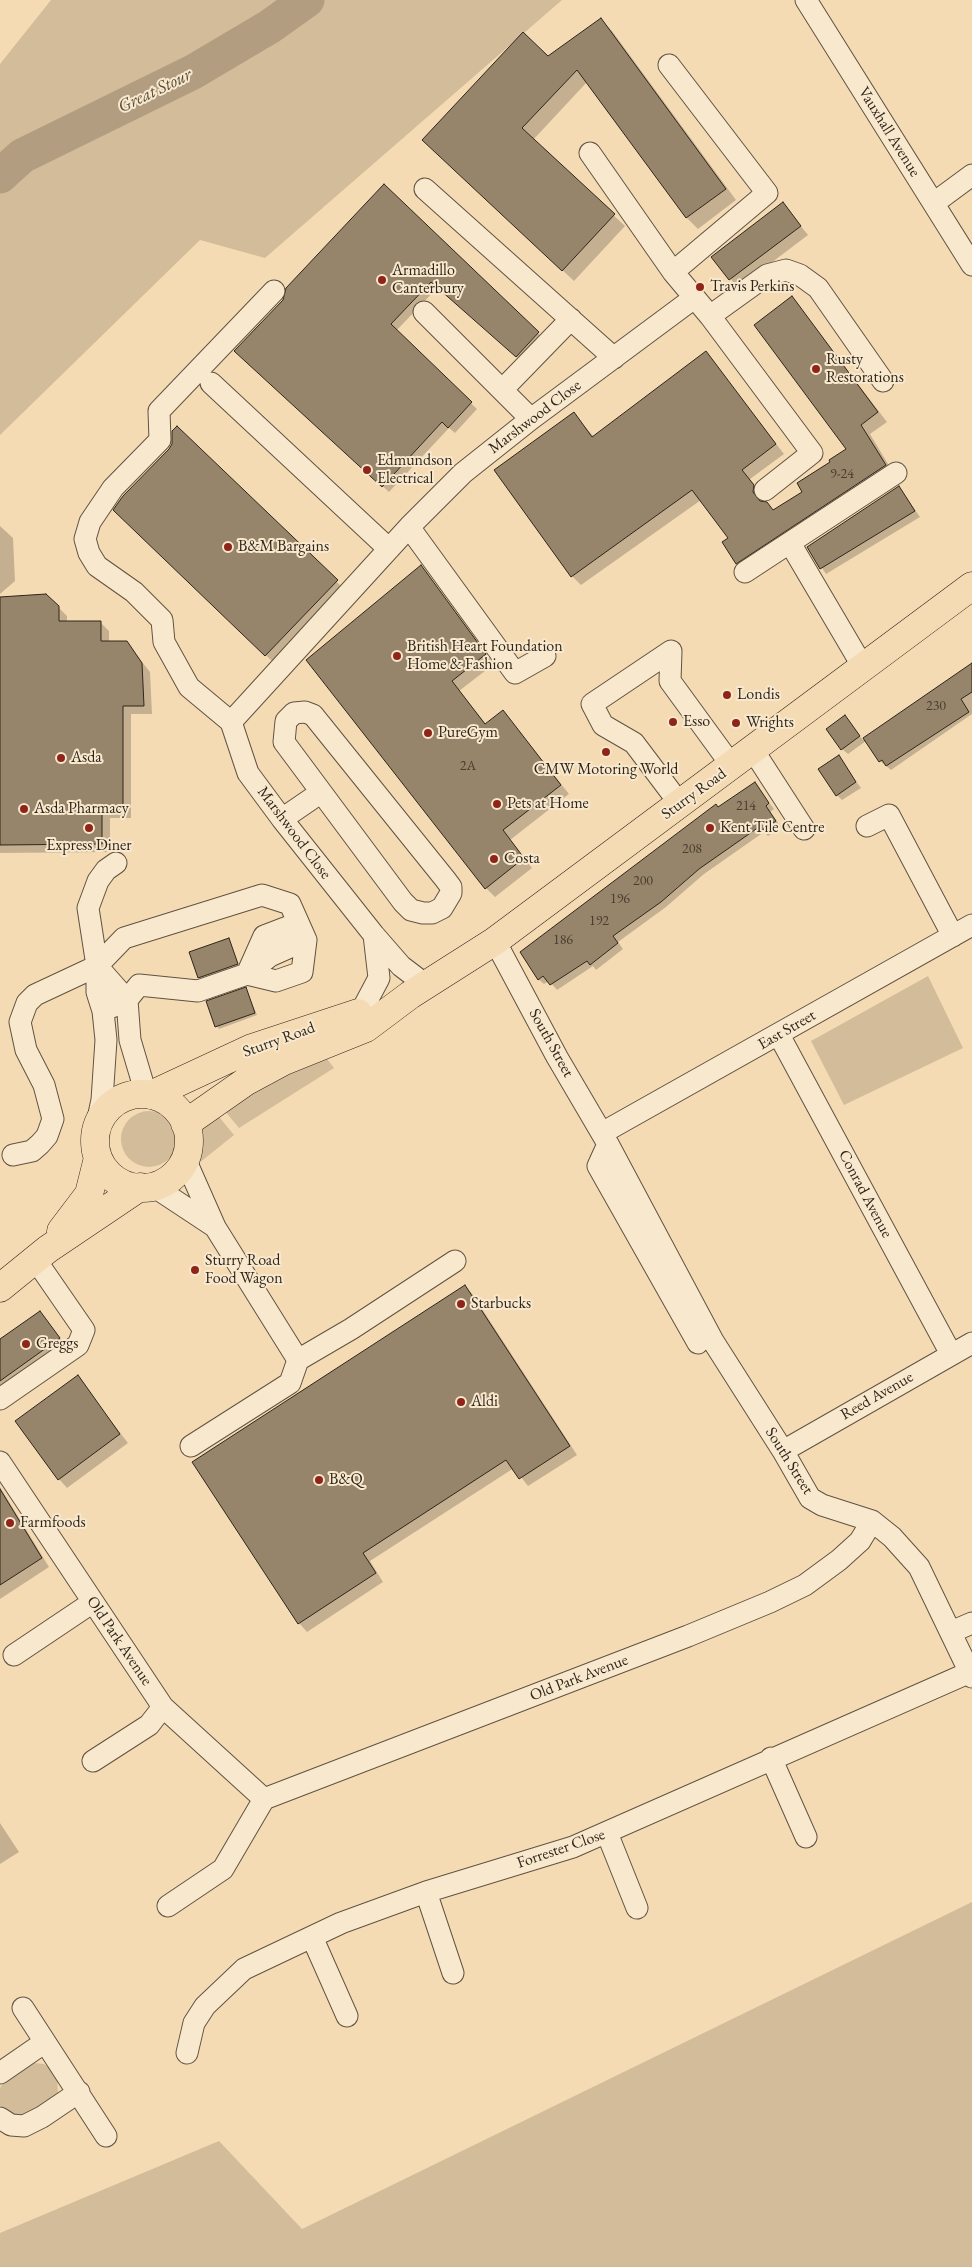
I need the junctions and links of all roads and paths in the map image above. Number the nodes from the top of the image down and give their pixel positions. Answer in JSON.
{"nodes":[{"id":1,"x":806,"y":0,"type":"edge"},
{"id":2,"x":669,"y":65,"type":"dead end"},
{"id":3,"x":590,"y":153,"type":"dead end"},
{"id":4,"x":972,"y":175,"type":"edge"},
{"id":5,"x":425,"y":189,"type":"dead end"},
{"id":6,"x":934,"y":203,"type":"junction"},
{"id":7,"x":972,"y":265,"type":"edge"},
{"id":8,"x":672,"y":272,"type":"junction"},
{"id":9,"x":274,"y":291,"type":"dead end"},
{"id":10,"x":694,"y":298,"type":"junction"},
{"id":11,"x":424,"y":312,"type":"dead end"},
{"id":12,"x":710,"y":316,"type":"junction"},
{"id":13,"x":570,"y":319,"type":"junction"},
{"id":14,"x":614,"y":358,"type":"junction"},
{"id":15,"x":883,"y":381,"type":"dead end"},
{"id":16,"x":211,"y":383,"type":"dead end"},
{"id":17,"x":502,"y":390,"type":"junction"},
{"id":18,"x":531,"y":419,"type":"junction"},
{"id":19,"x":896,"y":473,"type":"dead end"},
{"id":20,"x":765,"y":490,"type":"dead end"},
{"id":21,"x":409,"y":527,"type":"junction"},
{"id":22,"x":790,"y":543,"type":"junction"},
{"id":23,"x":389,"y":549,"type":"junction"},
{"id":24,"x":745,"y":572,"type":"dead end"},
{"id":25,"x":972,"y":586,"type":"edge"},
{"id":26,"x":545,"y":656,"type":"dead end"},
{"id":27,"x":863,"y":667,"type":"junction"},
{"id":28,"x":230,"y":722,"type":"junction"},
{"id":29,"x":742,"y":758,"type":"junction"},
{"id":30,"x":320,"y":793,"type":"junction"},
{"id":31,"x":680,"y":804,"type":"junction"},
{"id":32,"x":282,"y":819,"type":"junction"},
{"id":33,"x":867,"y":826,"type":"dead end"},
{"id":34,"x":804,"y":829,"type":"dead end"},
{"id":35,"x":116,"y":863,"type":"dead end"},
{"id":36,"x":972,"y":925,"type":"edge"},
{"id":37,"x":302,"y":931,"type":"junction"},
{"id":38,"x":374,"y":935,"type":"junction"},
{"id":39,"x":952,"y":936,"type":"junction"},
{"id":40,"x":496,"y":942,"type":"junction"},
{"id":41,"x":97,"y":966,"type":"junction"},
{"id":42,"x":247,"y":974,"type":"junction"},
{"id":43,"x":418,"y":990,"type":"junction"},
{"id":44,"x":133,"y":992,"type":"junction"},
{"id":45,"x":103,"y":1011,"type":"junction"},
{"id":46,"x":361,"y":1012,"type":"junction"},
{"id":47,"x":779,"y":1035,"type":"junction"},
{"id":48,"x":148,"y":1094,"type":"junction"},
{"id":49,"x":186,"y":1124,"type":"junction"},
{"id":50,"x":605,"y":1138,"type":"junction"},
{"id":51,"x":97,"y":1145,"type":"junction"},
{"id":52,"x":13,"y":1156,"type":"dead end"},
{"id":53,"x":185,"y":1159,"type":"junction"},
{"id":54,"x":146,"y":1187,"type":"junction"},
{"id":55,"x":215,"y":1227,"type":"junction"},
{"id":56,"x":42,"y":1254,"type":"junction"},
{"id":57,"x":455,"y":1261,"type":"dead end"},
{"id":58,"x":0,"y":1288,"type":"edge"},
{"id":59,"x":972,"y":1343,"type":"edge"},
{"id":60,"x":951,"y":1354,"type":"junction"},
{"id":61,"x":298,"y":1360,"type":"junction"},
{"id":62,"x":0,"y":1400,"type":"edge"},
{"id":63,"x":191,"y":1446,"type":"dead end"},
{"id":64,"x":784,"y":1451,"type":"junction"},
{"id":65,"x":0,"y":1462,"type":"edge"},
{"id":66,"x":872,"y":1521,"type":"junction"},
{"id":67,"x":93,"y":1602,"type":"junction"},
{"id":68,"x":972,"y":1623,"type":"edge"},
{"id":69,"x":951,"y":1632,"type":"junction"},
{"id":70,"x":14,"y":1655,"type":"dead end"},
{"id":71,"x":970,"y":1675,"type":"edge"},
{"id":72,"x":163,"y":1707,"type":"junction"},
{"id":73,"x":771,"y":1758,"type":"junction"},
{"id":74,"x":94,"y":1762,"type":"dead end"},
{"id":75,"x":264,"y":1799,"type":"junction"},
{"id":76,"x":608,"y":1833,"type":"junction"},
{"id":77,"x":806,"y":1837,"type":"dead end"},
{"id":78,"x":426,"y":1892,"type":"junction"},
{"id":79,"x":168,"y":1906,"type":"dead end"},
{"id":80,"x":637,"y":1908,"type":"dead end"},
{"id":81,"x":312,"y":1937,"type":"junction"},
{"id":82,"x":453,"y":1973,"type":"dead end"},
{"id":83,"x":23,"y":2008,"type":"dead end"},
{"id":84,"x":347,"y":2016,"type":"dead end"},
{"id":85,"x":45,"y":2042,"type":"junction"},
{"id":86,"x":186,"y":2053,"type":"dead end"},
{"id":87,"x":0,"y":2073,"type":"edge"},
{"id":88,"x":79,"y":2092,"type":"junction"},
{"id":89,"x":0,"y":2118,"type":"edge"},
{"id":90,"x":106,"y":2136,"type":"dead end"}],
"edges":[{"from":1,"to":6,"type":"street","name":"Vauxhall Avenue"},
{"from":2,"to":8,"type":"street"},
{"from":3,"to":8,"type":"street"},
{"from":4,"to":6,"type":"street"},
{"from":5,"to":13,"type":"street"},
{"from":6,"to":7,"type":"street","name":"Vauxhall Avenue"},
{"from":8,"to":10,"type":"street"},
{"from":9,"to":28,"type":"street"},
{"from":10,"to":12,"type":"street"},
{"from":10,"to":14,"type":"street","name":"Marshwood Close"},
{"from":11,"to":17,"type":"street"},
{"from":12,"to":15,"type":"street"},
{"from":12,"to":20,"type":"street"},
{"from":13,"to":14,"type":"street"},
{"from":13,"to":17,"type":"street"},
{"from":14,"to":18,"type":"street","name":"Marshwood Close"},
{"from":16,"to":23,"type":"street"},
{"from":17,"to":18,"type":"street"},
{"from":18,"to":21,"type":"street","name":"Marshwood Close"},
{"from":19,"to":22,"type":"street"},
{"from":21,"to":23,"type":"street","name":"Marshwood Close"},
{"from":21,"to":26,"type":"street"},
{"from":22,"to":24,"type":"street"},
{"from":22,"to":27,"type":"street"},
{"from":23,"to":28,"type":"street","name":"Marshwood Close"},
{"from":25,"to":27,"type":"highway","name":"Sturry Road"},
{"from":27,"to":29,"type":"highway","name":"Sturry Road"},
{"from":28,"to":32,"type":"street","name":"Marshwood Close"},
{"from":29,"to":31,"type":"highway","name":"Sturry Road"},
{"from":29,"to":31,"type":"street"},
{"from":29,"to":34,"type":"street"},
{"from":30,"to":30,"type":"street"},
{"from":30,"to":32,"type":"street"},
{"from":31,"to":40,"type":"highway","name":"Sturry Road"},
{"from":32,"to":38,"type":"street","name":"Marshwood Close"},
{"from":33,"to":39,"type":"street"},
{"from":35,"to":41,"type":"street"},
{"from":36,"to":39,"type":"street","name":"East Street"},
{"from":37,"to":41,"type":"street"},
{"from":37,"to":42,"type":"street"},
{"from":37,"to":42,"type":"street"},
{"from":38,"to":43,"type":"street","name":"Marshwood Close"},
{"from":38,"to":46,"type":"street"},
{"from":39,"to":47,"type":"street","name":"East Street"},
{"from":40,"to":43,"type":"highway","name":"Sturry Road"},
{"from":40,"to":50,"type":"street","name":"South Street"},
{"from":41,"to":44,"type":"street"},
{"from":41,"to":45,"type":"street"},
{"from":41,"to":52,"type":"street"},
{"from":42,"to":44,"type":"street"},
{"from":43,"to":46,"type":"highway","name":"Sturry Road"},
{"from":43,"to":49,"type":"highway","name":"Sturry Road"},
{"from":44,"to":45,"type":"street"},
{"from":44,"to":48,"type":"street"},
{"from":45,"to":51,"type":"street"},
{"from":46,"to":48,"type":"highway","name":"Sturry Road"},
{"from":47,"to":50,"type":"street","name":"East Street"},
{"from":47,"to":60,"type":"street","name":"Conrad Avenue"},
{"from":48,"to":49,"type":"highway"},
{"from":48,"to":51,"type":"highway","name":"Sturry Road"},
{"from":49,"to":53,"type":"highway"},
{"from":50,"to":64,"type":"street","name":"South Street"},
{"from":51,"to":54,"type":"highway"},
{"from":51,"to":56,"type":"highway","name":"Sturry Road"},
{"from":53,"to":54,"type":"highway","name":"Sturry Road"},
{"from":53,"to":55,"type":"street"},
{"from":54,"to":55,"type":"street"},
{"from":54,"to":56,"type":"highway","name":"Sturry Road"},
{"from":55,"to":61,"type":"street"},
{"from":56,"to":58,"type":"highway","name":"Sturry Road"},
{"from":56,"to":62,"type":"street"},
{"from":57,"to":61,"type":"street"},
{"from":59,"to":60,"type":"street","name":"Reed Avenue"},
{"from":60,"to":64,"type":"street","name":"Reed Avenue"},
{"from":61,"to":63,"type":"street"},
{"from":64,"to":66,"type":"street","name":"South Street"},
{"from":65,"to":67,"type":"street","name":"Old Park Avenue"},
{"from":66,"to":69,"type":"street","name":"South Street"},
{"from":66,"to":75,"type":"street","name":"Old Park Avenue"},
{"from":67,"to":70,"type":"street"},
{"from":67,"to":72,"type":"street","name":"Old Park Avenue"},
{"from":68,"to":69,"type":"street"},
{"from":69,"to":71,"type":"street","name":"South Street"},
{"from":71,"to":73,"type":"street","name":"Forrester Close"},
{"from":72,"to":74,"type":"street"},
{"from":72,"to":75,"type":"street","name":"Old Park Avenue"},
{"from":73,"to":76,"type":"street","name":"Forrester Close"},
{"from":73,"to":77,"type":"street"},
{"from":75,"to":79,"type":"street"},
{"from":76,"to":78,"type":"street","name":"Forrester Close"},
{"from":76,"to":80,"type":"street"},
{"from":78,"to":81,"type":"street","name":"Forrester Close"},
{"from":78,"to":82,"type":"street"},
{"from":81,"to":84,"type":"street"},
{"from":81,"to":86,"type":"street","name":"Forrester Close"},
{"from":83,"to":85,"type":"street"},
{"from":85,"to":87,"type":"street"},
{"from":85,"to":88,"type":"street"},
{"from":88,"to":89,"type":"street"},
{"from":88,"to":90,"type":"street"}]}
